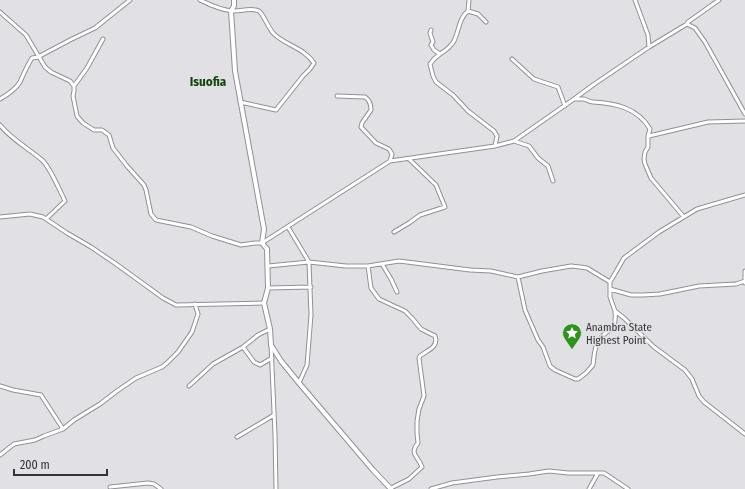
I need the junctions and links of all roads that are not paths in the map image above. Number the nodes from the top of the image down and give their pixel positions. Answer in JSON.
{"nodes":[{"id":1,"x":130,"y":0,"type":"edge"},
{"id":2,"x":200,"y":0,"type":"edge"},
{"id":3,"x":234,"y":0,"type":"edge"},
{"id":4,"x":469,"y":0,"type":"edge"},
{"id":5,"x":634,"y":0,"type":"edge"},
{"id":6,"x":719,"y":0,"type":"edge"},
{"id":7,"x":231,"y":11,"type":"junction"},
{"id":8,"x":468,"y":11,"type":"junction"},
{"id":9,"x":0,"y":12,"type":"edge"},
{"id":10,"x":486,"y":22,"type":"dead end"},
{"id":11,"x":687,"y":24,"type":"junction"},
{"id":12,"x":431,"y":30,"type":"dead end"},
{"id":13,"x":103,"y":39,"type":"dead end"},
{"id":14,"x":649,"y":47,"type":"junction"},
{"id":15,"x":440,"y":54,"type":"junction"},
{"id":16,"x":38,"y":57,"type":"junction"},
{"id":17,"x":512,"y":59,"type":"dead end"},
{"id":18,"x":74,"y":86,"type":"junction"},
{"id":19,"x":337,"y":96,"type":"dead end"},
{"id":20,"x":0,"y":99,"type":"edge"},
{"id":21,"x":574,"y":99,"type":"junction"},
{"id":22,"x":240,"y":102,"type":"junction"},
{"id":23,"x":565,"y":106,"type":"junction"},
{"id":24,"x":745,"y":114,"type":"edge"},
{"id":25,"x":745,"y":121,"type":"edge"},
{"id":26,"x":0,"y":125,"type":"edge"},
{"id":27,"x":648,"y":136,"type":"junction"},
{"id":28,"x":514,"y":141,"type":"junction"},
{"id":29,"x":495,"y":146,"type":"junction"},
{"id":30,"x":408,"y":159,"type":"junction"},
{"id":31,"x":390,"y":161,"type":"junction"},
{"id":32,"x":553,"y":181,"type":"dead end"},
{"id":33,"x":745,"y":195,"type":"edge"},
{"id":34,"x":684,"y":216,"type":"junction"},
{"id":35,"x":0,"y":217,"type":"edge"},
{"id":36,"x":46,"y":219,"type":"junction"},
{"id":37,"x":288,"y":227,"type":"junction"},
{"id":38,"x":394,"y":232,"type":"dead end"},
{"id":39,"x":262,"y":243,"type":"junction"},
{"id":40,"x":309,"y":262,"type":"junction"},
{"id":41,"x":382,"y":264,"type":"junction"},
{"id":42,"x":268,"y":266,"type":"junction"},
{"id":43,"x":368,"y":266,"type":"junction"},
{"id":44,"x":745,"y":271,"type":"edge"},
{"id":45,"x":518,"y":277,"type":"junction"},
{"id":46,"x":610,"y":282,"type":"junction"},
{"id":47,"x":745,"y":282,"type":"edge"},
{"id":48,"x":311,"y":287,"type":"junction"},
{"id":49,"x":268,"y":288,"type":"junction"},
{"id":50,"x":610,"y":289,"type":"junction"},
{"id":51,"x":397,"y":292,"type":"dead end"},
{"id":52,"x":264,"y":303,"type":"junction"},
{"id":53,"x":195,"y":304,"type":"junction"},
{"id":54,"x":615,"y":311,"type":"junction"},
{"id":55,"x":270,"y":329,"type":"junction"},
{"id":56,"x":271,"y":345,"type":"junction"},
{"id":57,"x":243,"y":347,"type":"junction"},
{"id":58,"x":272,"y":358,"type":"junction"},
{"id":59,"x":299,"y":383,"type":"junction"},
{"id":60,"x":0,"y":386,"type":"edge"},
{"id":61,"x":189,"y":386,"type":"dead end"},
{"id":62,"x":274,"y":415,"type":"junction"},
{"id":63,"x":64,"y":429,"type":"junction"},
{"id":64,"x":745,"y":434,"type":"edge"},
{"id":65,"x":237,"y":437,"type":"dead end"},
{"id":66,"x":0,"y":455,"type":"edge"},
{"id":67,"x":599,"y":473,"type":"junction"},
{"id":68,"x":110,"y":487,"type":"dead end"},
{"id":69,"x":160,"y":489,"type":"edge"},
{"id":70,"x":276,"y":489,"type":"edge"},
{"id":71,"x":391,"y":489,"type":"edge"},
{"id":72,"x":431,"y":489,"type":"edge"},
{"id":73,"x":589,"y":489,"type":"edge"},
{"id":74,"x":628,"y":489,"type":"edge"}],
"edges":[{"from":1,"to":16,"type":"street"},
{"from":2,"to":7,"type":"street"},
{"from":3,"to":7,"type":"main road"},
{"from":4,"to":8,"type":"street"},
{"from":5,"to":14,"type":"street"},
{"from":6,"to":11,"type":"street"},
{"from":7,"to":22,"type":"main road"},
{"from":7,"to":22,"type":"street"},
{"from":8,"to":10,"type":"street"},
{"from":8,"to":15,"type":"street"},
{"from":9,"to":16,"type":"street"},
{"from":11,"to":14,"type":"street"},
{"from":11,"to":24,"type":"street"},
{"from":12,"to":15,"type":"street"},
{"from":13,"to":18,"type":"street"},
{"from":14,"to":21,"type":"street"},
{"from":15,"to":29,"type":"street"},
{"from":16,"to":18,"type":"street"},
{"from":16,"to":20,"type":"street"},
{"from":17,"to":23,"type":"street"},
{"from":18,"to":39,"type":"street"},
{"from":19,"to":31,"type":"street"},
{"from":21,"to":23,"type":"street"},
{"from":21,"to":27,"type":"street"},
{"from":22,"to":39,"type":"main road"},
{"from":23,"to":28,"type":"street"},
{"from":25,"to":27,"type":"street"},
{"from":26,"to":36,"type":"street"},
{"from":27,"to":34,"type":"street"},
{"from":28,"to":29,"type":"street"},
{"from":28,"to":32,"type":"street"},
{"from":29,"to":30,"type":"street"},
{"from":30,"to":31,"type":"street"},
{"from":30,"to":38,"type":"street"},
{"from":31,"to":37,"type":"street"},
{"from":33,"to":34,"type":"street"},
{"from":34,"to":46,"type":"street"},
{"from":35,"to":36,"type":"street"},
{"from":36,"to":53,"type":"street"},
{"from":37,"to":39,"type":"street"},
{"from":37,"to":40,"type":"street"},
{"from":39,"to":42,"type":"main road"},
{"from":40,"to":42,"type":"street"},
{"from":40,"to":43,"type":"street"},
{"from":40,"to":48,"type":"street"},
{"from":41,"to":43,"type":"street"},
{"from":41,"to":45,"type":"street"},
{"from":41,"to":51,"type":"street"},
{"from":42,"to":49,"type":"main road"},
{"from":43,"to":71,"type":"street"},
{"from":44,"to":47,"type":"street"},
{"from":45,"to":46,"type":"street"},
{"from":45,"to":54,"type":"street"},
{"from":46,"to":50,"type":"street"},
{"from":47,"to":50,"type":"street"},
{"from":48,"to":49,"type":"street"},
{"from":48,"to":59,"type":"street"},
{"from":49,"to":52,"type":"main road"},
{"from":50,"to":54,"type":"street"},
{"from":52,"to":53,"type":"street"},
{"from":52,"to":55,"type":"main road"},
{"from":53,"to":63,"type":"street"},
{"from":54,"to":64,"type":"street"},
{"from":55,"to":56,"type":"main road"},
{"from":55,"to":57,"type":"street"},
{"from":56,"to":58,"type":"street"},
{"from":56,"to":59,"type":"main road"},
{"from":57,"to":58,"type":"street"},
{"from":57,"to":61,"type":"street"},
{"from":58,"to":62,"type":"street"},
{"from":59,"to":71,"type":"main road"},
{"from":60,"to":63,"type":"street"},
{"from":62,"to":65,"type":"street"},
{"from":62,"to":70,"type":"street"},
{"from":63,"to":66,"type":"street"},
{"from":67,"to":72,"type":"street"},
{"from":67,"to":73,"type":"street"},
{"from":67,"to":74,"type":"street"},
{"from":68,"to":69,"type":"street"}]}
